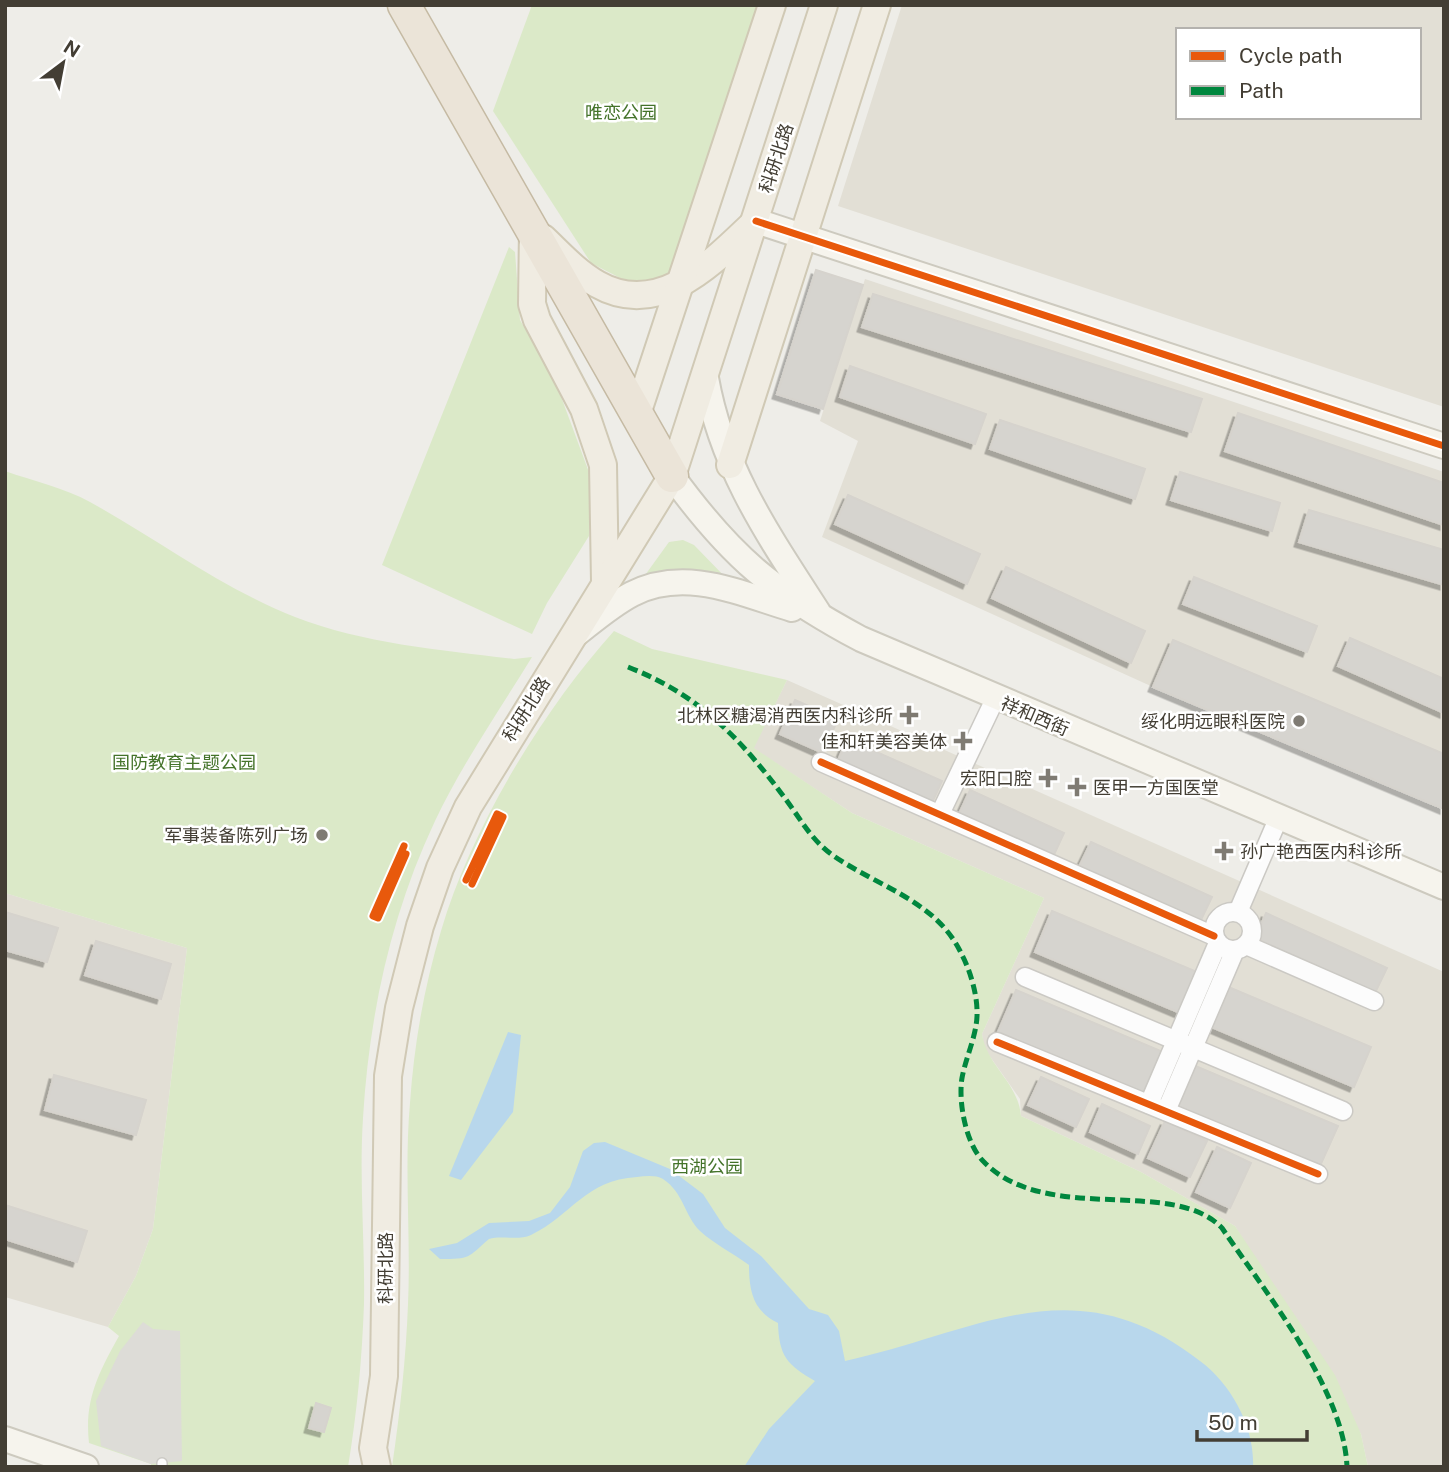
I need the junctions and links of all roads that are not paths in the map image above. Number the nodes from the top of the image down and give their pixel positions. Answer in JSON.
{"nodes":[{"id":1,"x":404,"y":5,"type":"edge"},
{"id":2,"x":772,"y":5,"type":"edge"},
{"id":3,"x":824,"y":5,"type":"edge"},
{"id":4,"x":877,"y":5,"type":"edge"},
{"id":5,"x":756,"y":221,"type":"junction"},
{"id":6,"x":533,"y":229,"type":"junction"},
{"id":7,"x":805,"y":236,"type":"junction"},
{"id":8,"x":682,"y":283,"type":"junction"},
{"id":9,"x":706,"y":378,"type":"junction"},
{"id":10,"x":637,"y":414,"type":"junction"},
{"id":11,"x":1444,"y":446,"type":"edge"},
{"id":12,"x":730,"y":465,"type":"junction"},
{"id":13,"x":672,"y":476,"type":"junction"},
{"id":14,"x":605,"y":584,"type":"junction"},
{"id":15,"x":822,"y":619,"type":"junction"},
{"id":16,"x":571,"y":637,"type":"junction"},
{"id":17,"x":995,"y":699,"type":"junction"},
{"id":18,"x":821,"y":762,"type":"dead end"},
{"id":19,"x":940,"y":814,"type":"junction"},
{"id":20,"x":1278,"y":819,"type":"junction"},
{"id":21,"x":1443,"y":886,"type":"edge"},
{"id":22,"x":1238,"y":912,"type":"junction"},
{"id":23,"x":1216,"y":939,"type":"junction"},
{"id":24,"x":1241,"y":948,"type":"junction"},
{"id":25,"x":1025,"y":977,"type":"dead end"},
{"id":26,"x":1374,"y":1001,"type":"dead end"},
{"id":27,"x":1176,"y":1040,"type":"junction"},
{"id":28,"x":997,"y":1042,"type":"dead end"},
{"id":29,"x":1193,"y":1048,"type":"junction"},
{"id":30,"x":1149,"y":1104,"type":"junction"},
{"id":31,"x":1166,"y":1111,"type":"junction"},
{"id":32,"x":1343,"y":1111,"type":"dead end"},
{"id":33,"x":1318,"y":1174,"type":"dead end"},
{"id":34,"x":5,"y":1439,"type":"edge"},
{"id":35,"x":371,"y":1461,"type":"edge"},
{"id":36,"x":86,"y":1467,"type":"edge"}],
"edges":[{"from":1,"to":6,"type":"highway"},
{"from":2,"to":8,"type":"main road"},
{"from":3,"to":5,"type":"main road","name":"科研北路"},
{"from":4,"to":7,"type":"main road"},
{"from":5,"to":7,"type":"main road"},
{"from":5,"to":8,"type":"main road"},
{"from":5,"to":9,"type":"main road","name":"科研北路"},
{"from":6,"to":8,"type":"main road"},
{"from":6,"to":10,"type":"highway"},
{"from":6,"to":14,"type":"main road"},
{"from":7,"to":11,"type":"main road"},
{"from":7,"to":12,"type":"main road"},
{"from":8,"to":10,"type":"main road"},
{"from":9,"to":12,"type":"main road"},
{"from":9,"to":13,"type":"main road","name":"科研北路"},
{"from":10,"to":13,"type":"highway"},
{"from":12,"to":15,"type":"main road"},
{"from":13,"to":14,"type":"main road","name":"科研北路"},
{"from":13,"to":15,"type":"main road","name":"祥和西街"},
{"from":14,"to":16,"type":"main road","name":"科研北路"},
{"from":15,"to":16,"type":"main road"},
{"from":15,"to":17,"type":"main road","name":"祥和西街"},
{"from":16,"to":35,"type":"main road","name":"科研北路"},
{"from":17,"to":19,"type":"street"},
{"from":17,"to":20,"type":"main road","name":"祥和西街"},
{"from":18,"to":19,"type":"street"},
{"from":19,"to":23,"type":"street"},
{"from":20,"to":21,"type":"main road","name":"祥和西街"},
{"from":20,"to":22,"type":"street"},
{"from":22,"to":23,"type":"street"},
{"from":22,"to":24,"type":"street"},
{"from":23,"to":24,"type":"street"},
{"from":23,"to":27,"type":"street"},
{"from":24,"to":26,"type":"street"},
{"from":24,"to":29,"type":"street"},
{"from":25,"to":27,"type":"street"},
{"from":27,"to":29,"type":"street"},
{"from":27,"to":30,"type":"street"},
{"from":28,"to":30,"type":"street"},
{"from":29,"to":31,"type":"street"},
{"from":29,"to":32,"type":"street"},
{"from":30,"to":31,"type":"street"},
{"from":31,"to":33,"type":"street"},
{"from":34,"to":36,"type":"main road"}]}
